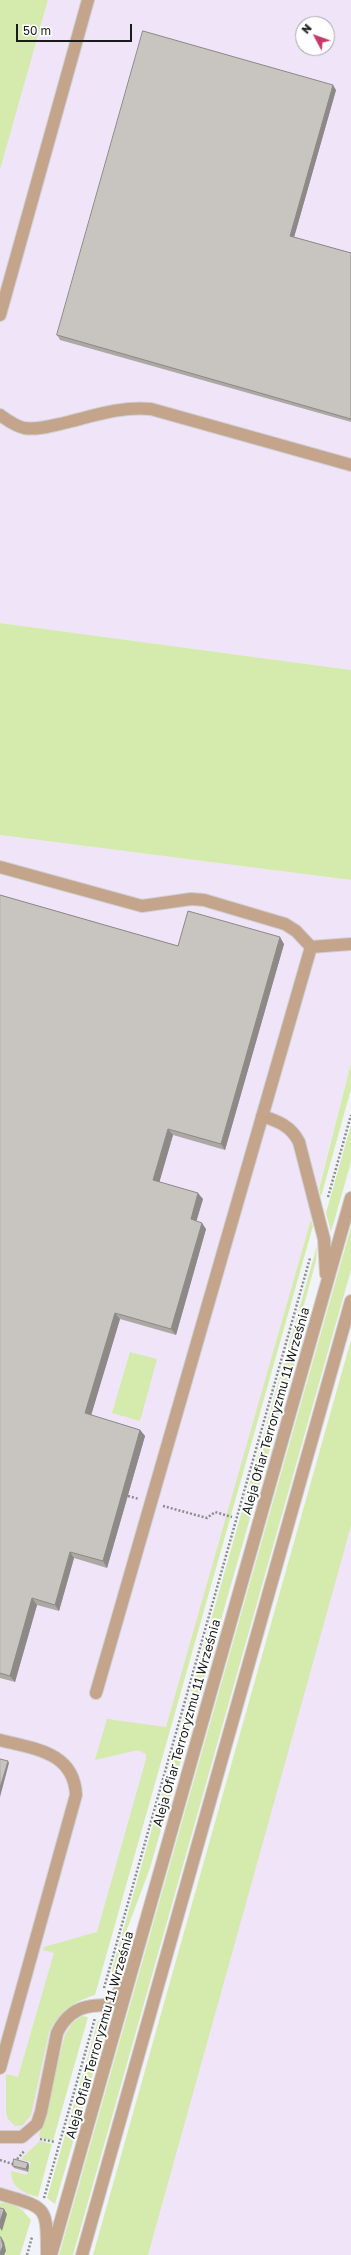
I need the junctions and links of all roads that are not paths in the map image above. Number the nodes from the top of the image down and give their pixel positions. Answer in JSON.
{"nodes":[{"id":1,"x":88,"y":0,"type":"edge"},
{"id":2,"x":0,"y":315,"type":"edge"},
{"id":3,"x":0,"y":415,"type":"edge"},
{"id":4,"x":351,"y":465,"type":"edge"},
{"id":5,"x":0,"y":867,"type":"edge"},
{"id":6,"x":351,"y":944,"type":"edge"},
{"id":7,"x":311,"y":947,"type":"junction"},
{"id":8,"x":262,"y":1116,"type":"junction"},
{"id":9,"x":351,"y":1198,"type":"edge"},
{"id":10,"x":327,"y":1283,"type":"junction"},
{"id":11,"x":351,"y":1301,"type":"edge"},
{"id":12,"x":96,"y":1693,"type":"dead end"},
{"id":13,"x":0,"y":1740,"type":"edge"},
{"id":14,"x":136,"y":1956,"type":"junction"},
{"id":15,"x":0,"y":2068,"type":"edge"},
{"id":16,"x":0,"y":2137,"type":"edge"},
{"id":17,"x":0,"y":2194,"type":"edge"},
{"id":18,"x":47,"y":2255,"type":"edge"},
{"id":19,"x":51,"y":2255,"type":"edge"},
{"id":20,"x":82,"y":2255,"type":"edge"}],
"edges":[{"from":1,"to":2,"type":"street"},
{"from":3,"to":4,"type":"street"},
{"from":5,"to":7,"type":"street"},
{"from":6,"to":7,"type":"street"},
{"from":7,"to":8,"type":"street"},
{"from":8,"to":10,"type":"street"},
{"from":8,"to":12,"type":"street"},
{"from":9,"to":10,"type":"street","name":"Aleja Ofiar Terroryzmu 11 Września"},
{"from":10,"to":14,"type":"street","name":"Aleja Ofiar Terroryzmu 11 Września"},
{"from":11,"to":20,"type":"street"},
{"from":13,"to":15,"type":"street"},
{"from":14,"to":16,"type":"street"},
{"from":14,"to":19,"type":"street","name":"Aleja Ofiar Terroryzmu 11 Września"},
{"from":17,"to":18,"type":"street"}]}
